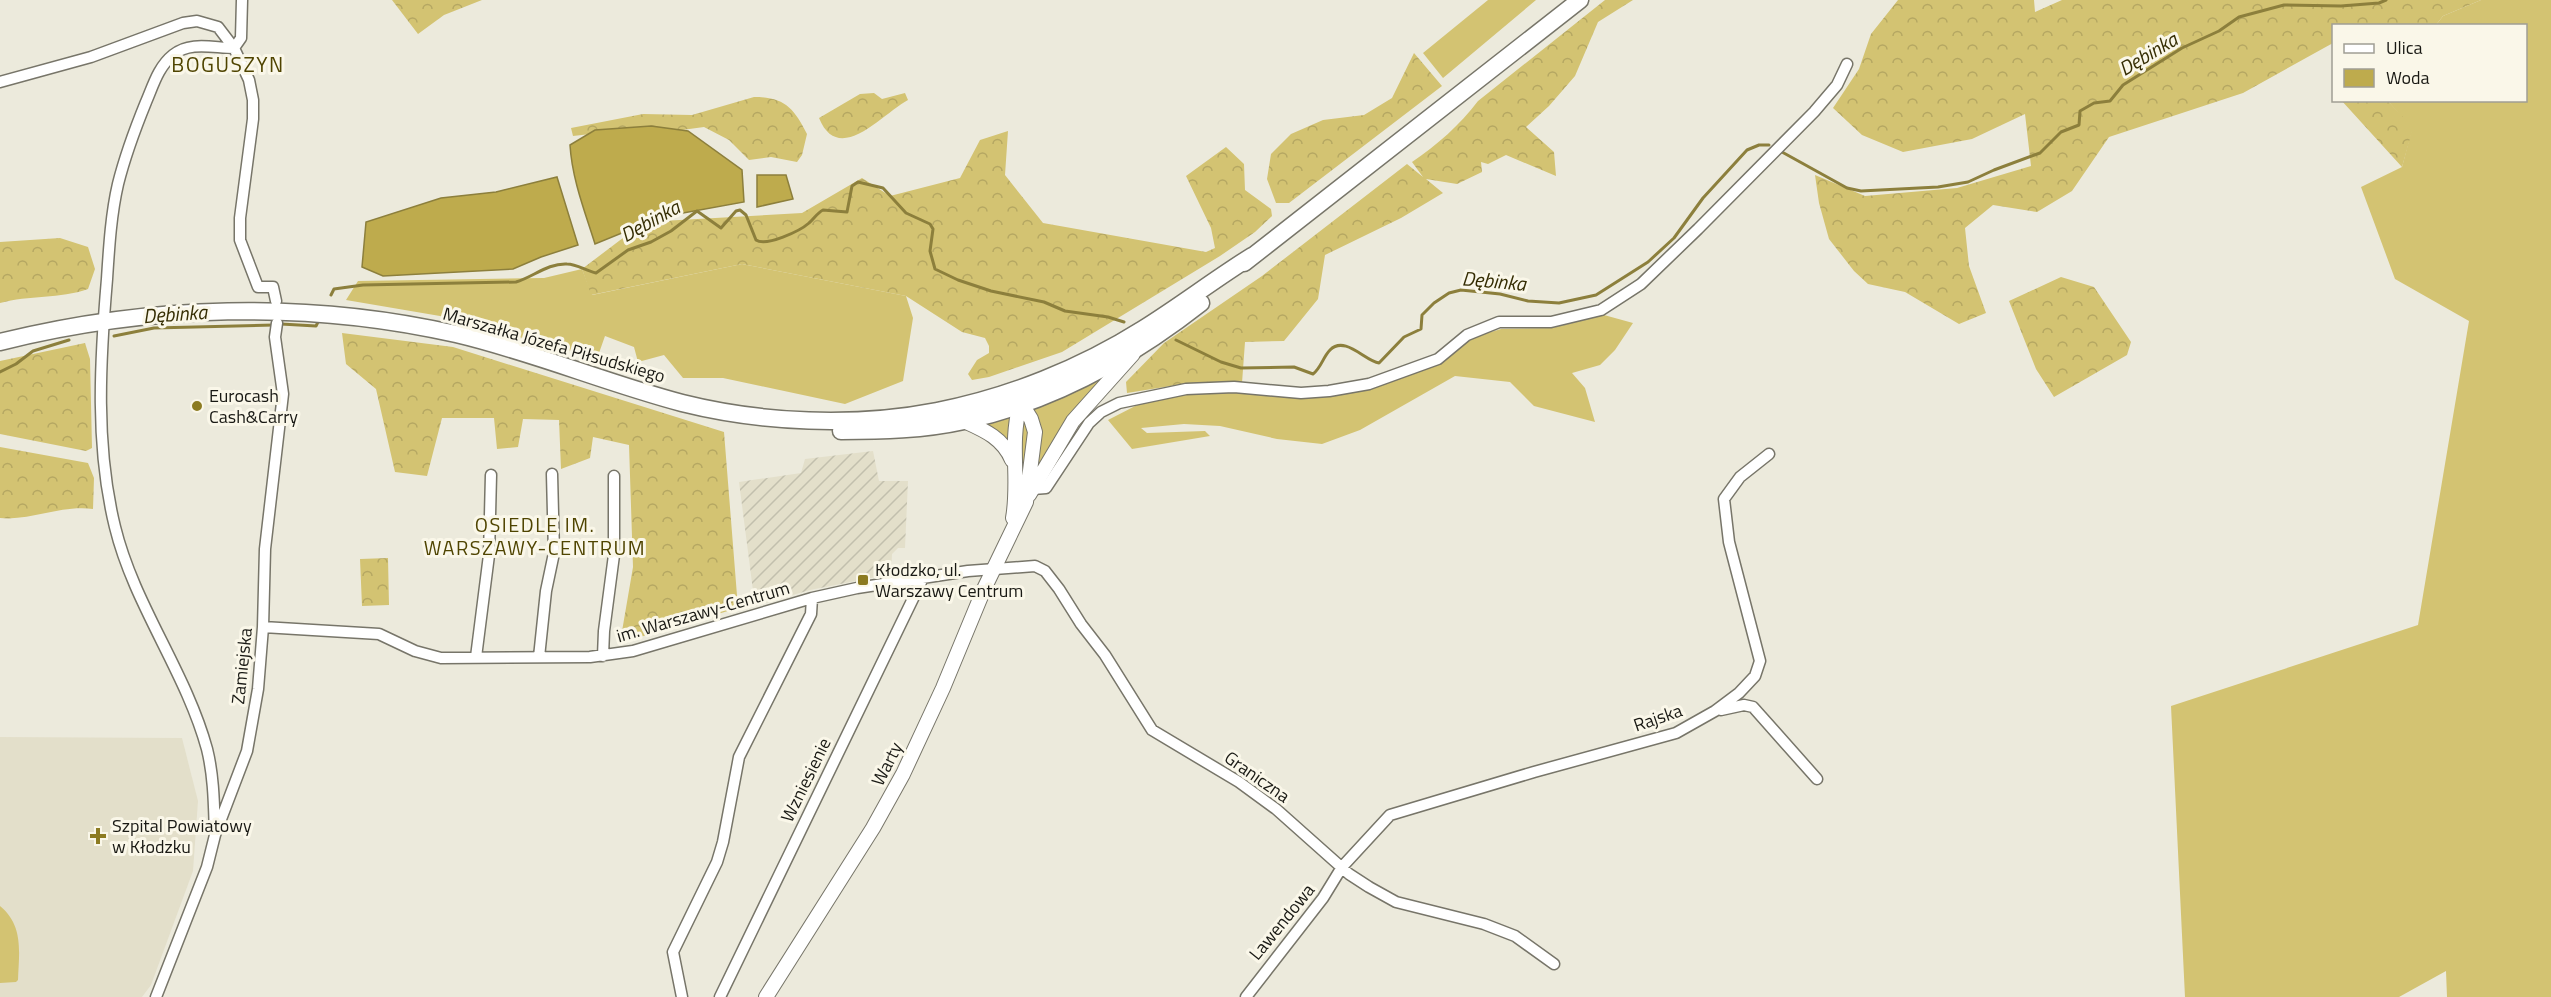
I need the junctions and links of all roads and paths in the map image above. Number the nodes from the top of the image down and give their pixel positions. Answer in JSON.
{"nodes":[{"id":1,"x":242,"y":0,"type":"edge"},
{"id":2,"x":1580,"y":0,"type":"edge"},
{"id":3,"x":234,"y":48,"type":"junction"},
{"id":4,"x":1847,"y":64,"type":"dead end"},
{"id":5,"x":0,"y":82,"type":"edge"},
{"id":6,"x":276,"y":302,"type":"dead end"},
{"id":7,"x":103,"y":320,"type":"junction"},
{"id":8,"x":277,"y":323,"type":"dead end"},
{"id":9,"x":1163,"y":324,"type":"junction"},
{"id":10,"x":0,"y":342,"type":"edge"},
{"id":11,"x":1136,"y":351,"type":"junction"},
{"id":12,"x":1018,"y":397,"type":"junction"},
{"id":13,"x":964,"y":421,"type":"junction"},
{"id":14,"x":797,"y":424,"type":"junction"},
{"id":15,"x":1769,"y":454,"type":"dead end"},
{"id":16,"x":1013,"y":463,"type":"junction"},
{"id":17,"x":552,"y":474,"type":"dead end"},
{"id":18,"x":490,"y":475,"type":"dead end"},
{"id":19,"x":615,"y":476,"type":"dead end"},
{"id":20,"x":1033,"y":489,"type":"junction"},
{"id":21,"x":1026,"y":502,"type":"junction"},
{"id":22,"x":1010,"y":532,"type":"junction"},
{"id":23,"x":993,"y":569,"type":"junction"},
{"id":24,"x":923,"y":578,"type":"junction"},
{"id":25,"x":812,"y":598,"type":"junction"},
{"id":26,"x":264,"y":627,"type":"junction"},
{"id":27,"x":603,"y":656,"type":"junction"},
{"id":28,"x":476,"y":657,"type":"junction"},
{"id":29,"x":539,"y":657,"type":"junction"},
{"id":30,"x":1715,"y":711,"type":"junction"},
{"id":31,"x":1817,"y":779,"type":"dead end"},
{"id":32,"x":213,"y":785,"type":"junction"},
{"id":33,"x":236,"y":785,"type":"junction"},
{"id":34,"x":215,"y":835,"type":"junction"},
{"id":35,"x":1342,"y":867,"type":"junction"},
{"id":36,"x":1554,"y":964,"type":"dead end"},
{"id":37,"x":156,"y":997,"type":"edge"},
{"id":38,"x":682,"y":997,"type":"edge"},
{"id":39,"x":720,"y":997,"type":"edge"},
{"id":40,"x":766,"y":997,"type":"edge"},
{"id":41,"x":1246,"y":997,"type":"edge"}],
"edges":[{"from":1,"to":3,"type":"street"},
{"from":2,"to":9,"type":"highway"},
{"from":3,"to":5,"type":"street"},
{"from":3,"to":6,"type":"street"},
{"from":3,"to":7,"type":"street"},
{"from":4,"to":20,"type":"street"},
{"from":7,"to":10,"type":"highway","name":"Marszałka Józefa Piłsudskiego"},
{"from":7,"to":14,"type":"highway","name":"Marszałka Józefa Piłsudskiego"},
{"from":7,"to":32,"type":"street"},
{"from":8,"to":26,"type":"street","name":"Zamiejska"},
{"from":9,"to":11,"type":"highway"},
{"from":9,"to":12,"type":"highway"},
{"from":11,"to":12,"type":"highway"},
{"from":11,"to":20,"type":"main road"},
{"from":12,"to":13,"type":"highway"},
{"from":12,"to":14,"type":"highway"},
{"from":12,"to":16,"type":"main road","name":"Warty"},
{"from":12,"to":21,"type":"main road","name":"Warty"},
{"from":13,"to":14,"type":"highway"},
{"from":13,"to":16,"type":"main road"},
{"from":15,"to":30,"type":"street","name":"Rajska"},
{"from":16,"to":22,"type":"main road","name":"Warty"},
{"from":17,"to":29,"type":"street"},
{"from":18,"to":28,"type":"street"},
{"from":19,"to":27,"type":"street","name":"im. Warszawy-Centrum"},
{"from":20,"to":21,"type":"main road"},
{"from":21,"to":22,"type":"main road","name":"Warty"},
{"from":22,"to":23,"type":"main road","name":"Warty"},
{"from":23,"to":24,"type":"street","name":"im. Warszawy-Centrum"},
{"from":23,"to":35,"type":"street","name":"Graniczna"},
{"from":23,"to":40,"type":"main road","name":"Warty"},
{"from":24,"to":25,"type":"street","name":"im. Warszawy-Centrum"},
{"from":24,"to":39,"type":"street","name":"Wzniesienie"},
{"from":25,"to":27,"type":"street","name":"im. Warszawy-Centrum"},
{"from":25,"to":38,"type":"street","name":"im. Warszawy-Centrum"},
{"from":26,"to":28,"type":"street","name":"im. Warszawy-Centrum"},
{"from":26,"to":33,"type":"street","name":"Zamiejska"},
{"from":27,"to":29,"type":"street","name":"im. Warszawy-Centrum"},
{"from":28,"to":29,"type":"street","name":"im. Warszawy-Centrum"},
{"from":30,"to":31,"type":"street"},
{"from":30,"to":35,"type":"street","name":"Rajska"},
{"from":32,"to":33,"type":"street"},
{"from":32,"to":34,"type":"street"},
{"from":33,"to":34,"type":"street","name":"Zamiejska"},
{"from":34,"to":37,"type":"street","name":"Zamiejska"},
{"from":35,"to":36,"type":"street","name":"Graniczna"},
{"from":35,"to":41,"type":"street","name":"Lawendowa"}]}
